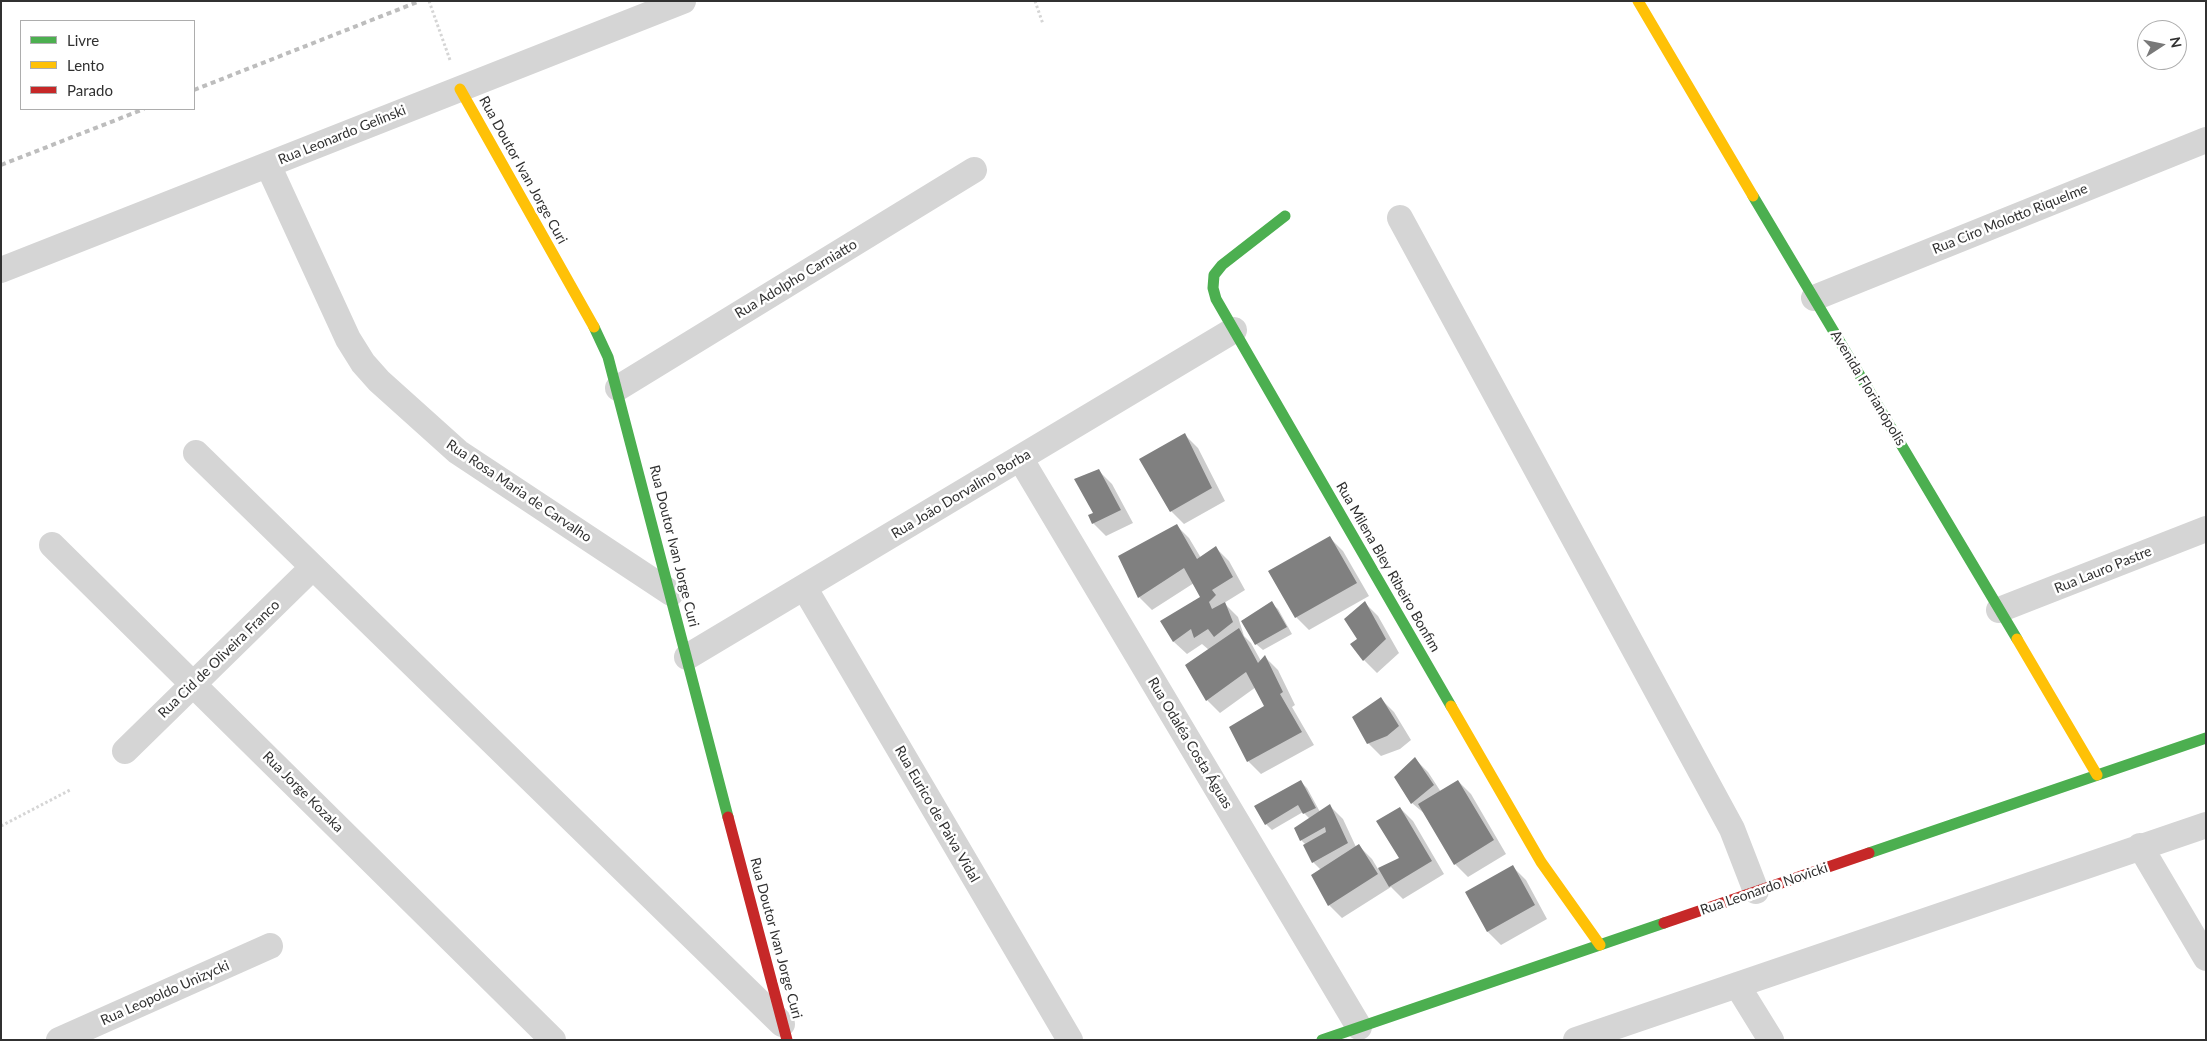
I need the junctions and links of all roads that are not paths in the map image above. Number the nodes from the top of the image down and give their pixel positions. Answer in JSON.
{"nodes":[{"id":1,"x":683,"y":1,"type":"edge"},
{"id":2,"x":1638,"y":1,"type":"edge"},
{"id":3,"x":460,"y":89,"type":"junction"},
{"id":4,"x":2206,"y":140,"type":"edge"},
{"id":5,"x":268,"y":165,"type":"junction"},
{"id":6,"x":974,"y":170,"type":"dead end"},
{"id":7,"x":1285,"y":216,"type":"dead end"},
{"id":8,"x":1400,"y":218,"type":"dead end"},
{"id":9,"x":1,"y":270,"type":"edge"},
{"id":10,"x":1814,"y":298,"type":"junction"},
{"id":11,"x":1234,"y":330,"type":"junction"},
{"id":12,"x":618,"y":388,"type":"junction"},
{"id":13,"x":196,"y":452,"type":"dead end"},
{"id":14,"x":1020,"y":458,"type":"junction"},
{"id":15,"x":2206,"y":529,"type":"edge"},
{"id":16,"x":52,"y":545,"type":"dead end"},
{"id":17,"x":313,"y":567,"type":"junction"},
{"id":18,"x":804,"y":588,"type":"junction"},
{"id":19,"x":671,"y":593,"type":"junction"},
{"id":20,"x":1999,"y":610,"type":"junction"},
{"id":21,"x":687,"y":657,"type":"junction"},
{"id":22,"x":194,"y":684,"type":"junction"},
{"id":23,"x":2206,"y":738,"type":"edge"},
{"id":24,"x":125,"y":751,"type":"dead end"},
{"id":25,"x":2097,"y":775,"type":"junction"},
{"id":26,"x":2206,"y":824,"type":"edge"},
{"id":27,"x":2140,"y":846,"type":"junction"},
{"id":28,"x":1756,"y":891,"type":"junction"},
{"id":29,"x":1600,"y":945,"type":"junction"},
{"id":30,"x":270,"y":946,"type":"dead end"},
{"id":31,"x":2206,"y":958,"type":"edge"},
{"id":32,"x":1737,"y":985,"type":"junction"},
{"id":33,"x":1359,"y":1027,"type":"junction"},
{"id":34,"x":784,"y":1032,"type":"edge"},
{"id":35,"x":59,"y":1040,"type":"edge"},
{"id":36,"x":553,"y":1040,"type":"edge"},
{"id":37,"x":1070,"y":1040,"type":"edge"},
{"id":38,"x":1322,"y":1040,"type":"edge"},
{"id":39,"x":1576,"y":1040,"type":"edge"},
{"id":40,"x":1771,"y":1040,"type":"edge"}],
"edges":[{"from":1,"to":3,"type":"street","name":"Rua Leonardo Gelinski"},
{"from":2,"to":10,"type":"street","name":"Avenida Florianópolis"},
{"from":3,"to":5,"type":"street","name":"Rua Leonardo Gelinski"},
{"from":3,"to":12,"type":"street","name":"Rua Doutor Ivan Jorge Curi"},
{"from":4,"to":10,"type":"street","name":"Rua Ciro Molotto Riquelme"},
{"from":5,"to":9,"type":"street","name":"Rua Leonardo Gelinski"},
{"from":5,"to":19,"type":"street","name":"Rua Rosa Maria de Carvalho"},
{"from":6,"to":12,"type":"street","name":"Rua Adolpho Carniatto"},
{"from":7,"to":11,"type":"street","name":"Rua Milena Bley Ribeiro Bonfim"},
{"from":8,"to":28,"type":"street"},
{"from":10,"to":20,"type":"street","name":"Avenida Florianópolis"},
{"from":11,"to":14,"type":"street","name":"Rua João Dorvalino Borba"},
{"from":11,"to":29,"type":"street","name":"Rua Milena Bley Ribeiro Bonfim"},
{"from":12,"to":19,"type":"street","name":"Rua Doutor Ivan Jorge Curi"},
{"from":13,"to":17,"type":"street"},
{"from":14,"to":18,"type":"street","name":"Rua João Dorvalino Borba"},
{"from":14,"to":33,"type":"street","name":"Rua Odaléa Costa Águas"},
{"from":15,"to":20,"type":"street","name":"Rua Lauro Pastre"},
{"from":16,"to":22,"type":"street","name":"Rua Jorge Kozaka"},
{"from":17,"to":22,"type":"street","name":"Rua Cid de Oliveira Franco"},
{"from":17,"to":34,"type":"street"},
{"from":18,"to":21,"type":"street","name":"Rua João Dorvalino Borba"},
{"from":18,"to":37,"type":"street","name":"Rua Eurico de Paiva Vidal"},
{"from":19,"to":21,"type":"street","name":"Rua Doutor Ivan Jorge Curi"},
{"from":20,"to":25,"type":"street","name":"Avenida Florianópolis"},
{"from":21,"to":34,"type":"street","name":"Rua Doutor Ivan Jorge Curi"},
{"from":22,"to":24,"type":"street","name":"Rua Cid de Oliveira Franco"},
{"from":22,"to":36,"type":"street","name":"Rua Jorge Kozaka"},
{"from":23,"to":25,"type":"street","name":"Rua Leonardo Novicki"},
{"from":25,"to":28,"type":"street","name":"Rua Leonardo Novicki"},
{"from":26,"to":27,"type":"street"},
{"from":27,"to":31,"type":"street"},
{"from":27,"to":32,"type":"street"},
{"from":28,"to":29,"type":"street","name":"Rua Leonardo Novicki"},
{"from":29,"to":33,"type":"street","name":"Rua Leonardo Novicki"},
{"from":30,"to":35,"type":"street","name":"Rua Leopoldo Unizycki"},
{"from":32,"to":39,"type":"street"},
{"from":32,"to":40,"type":"street"},
{"from":33,"to":38,"type":"street","name":"Rua Leonardo Novicki"}]}
